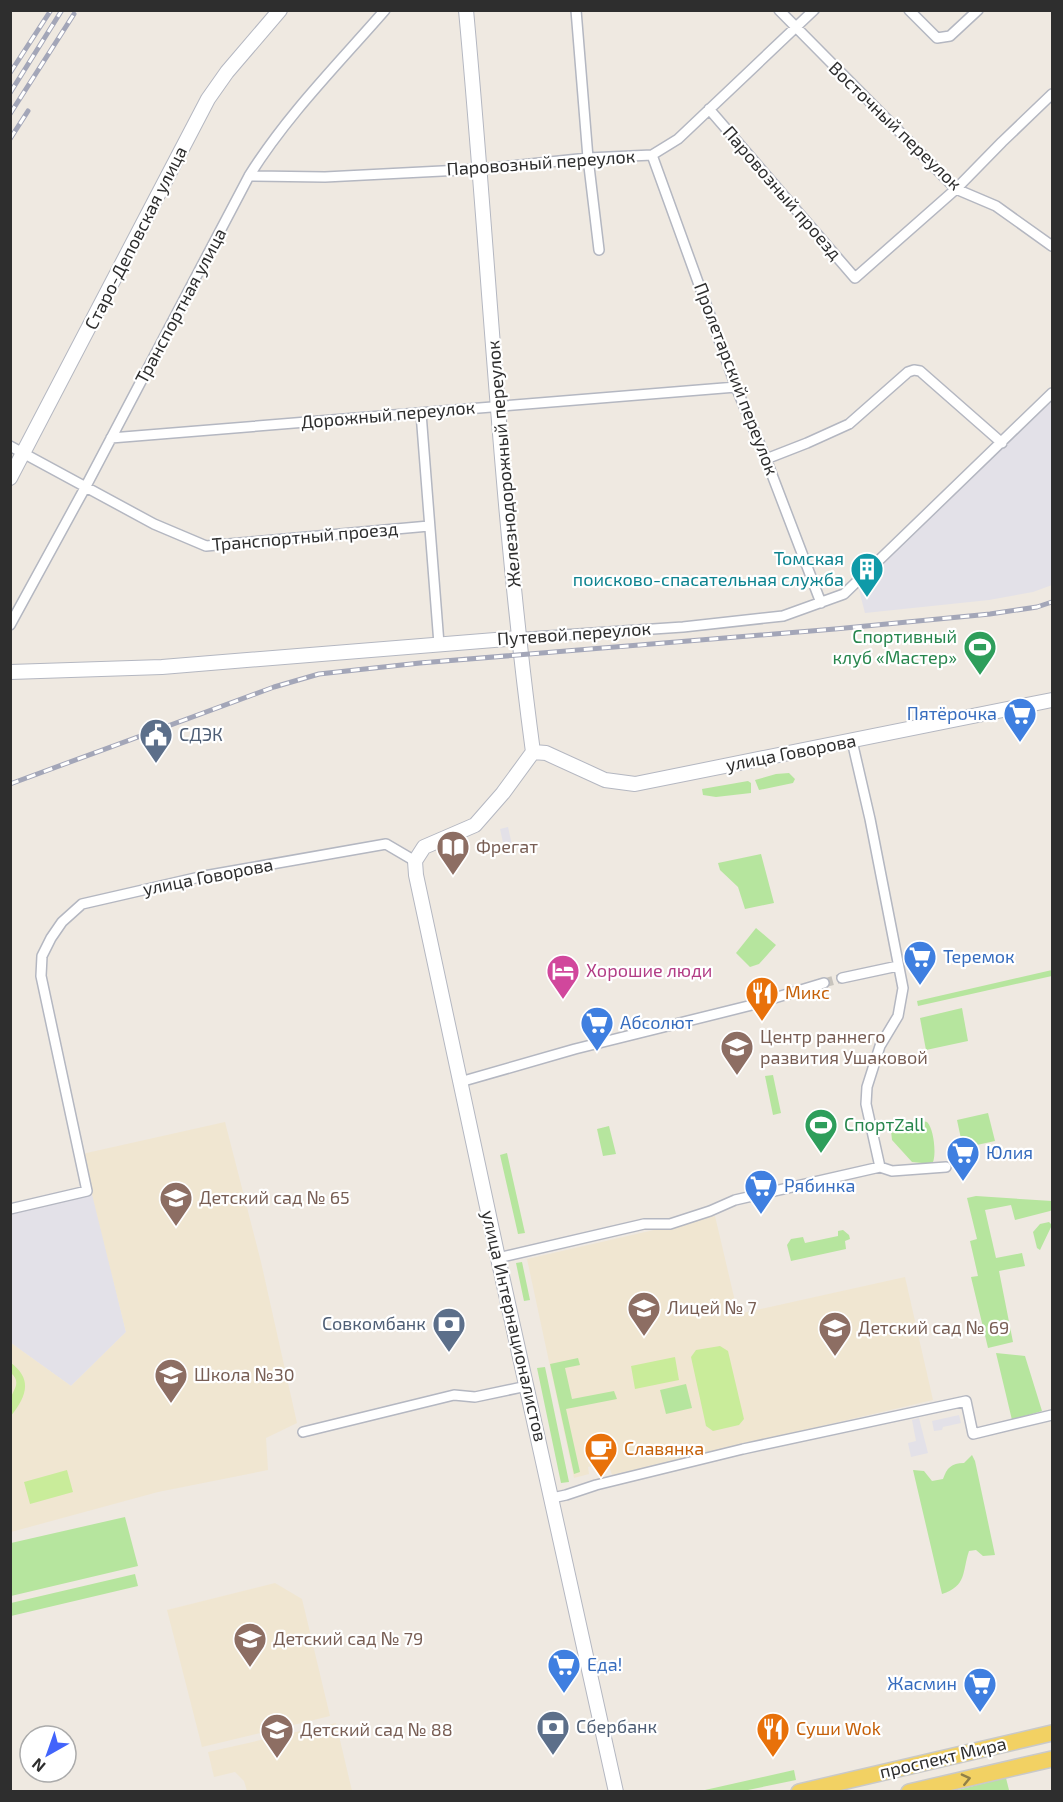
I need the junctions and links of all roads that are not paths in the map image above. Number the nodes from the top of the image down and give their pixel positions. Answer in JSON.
{"nodes":[{"id":1,"x":280,"y":10,"type":"edge"},
{"id":2,"x":386,"y":10,"type":"edge"},
{"id":3,"x":466,"y":10,"type":"edge"},
{"id":4,"x":576,"y":10,"type":"edge"},
{"id":5,"x":779,"y":10,"type":"edge"},
{"id":6,"x":814,"y":10,"type":"edge"},
{"id":7,"x":909,"y":10,"type":"edge"},
{"id":8,"x":978,"y":10,"type":"edge"},
{"id":9,"x":795,"y":27,"type":"junction"},
{"id":10,"x":1053,"y":94,"type":"edge"},
{"id":11,"x":709,"y":109,"type":"junction"},
{"id":12,"x":652,"y":155,"type":"junction"},
{"id":13,"x":588,"y":158,"type":"junction"},
{"id":14,"x":481,"y":169,"type":"junction"},
{"id":15,"x":249,"y":176,"type":"junction"},
{"id":16,"x":956,"y":189,"type":"junction"},
{"id":17,"x":1051,"y":242,"type":"edge"},
{"id":18,"x":599,"y":250,"type":"dead end"},
{"id":19,"x":736,"y":387,"type":"junction"},
{"id":20,"x":1053,"y":393,"type":"edge"},
{"id":21,"x":498,"y":406,"type":"junction"},
{"id":22,"x":421,"y":413,"type":"junction"},
{"id":23,"x":111,"y":438,"type":"junction"},
{"id":24,"x":1002,"y":442,"type":"junction"},
{"id":25,"x":10,"y":446,"type":"edge"},
{"id":26,"x":24,"y":452,"type":"junction"},
{"id":27,"x":766,"y":459,"type":"junction"},
{"id":28,"x":10,"y":478,"type":"edge"},
{"id":29,"x":86,"y":486,"type":"junction"},
{"id":30,"x":429,"y":526,"type":"junction"},
{"id":31,"x":821,"y":603,"type":"junction"},
{"id":32,"x":10,"y":625,"type":"edge"},
{"id":33,"x":518,"y":638,"type":"junction"},
{"id":34,"x":440,"y":644,"type":"junction"},
{"id":35,"x":10,"y":672,"type":"edge"},
{"id":36,"x":1053,"y":700,"type":"edge"},
{"id":37,"x":852,"y":741,"type":"junction"},
{"id":38,"x":533,"y":752,"type":"junction"},
{"id":39,"x":415,"y":861,"type":"junction"},
{"id":40,"x":898,"y":966,"type":"junction"},
{"id":41,"x":842,"y":978,"type":"tunnel mouth"},
{"id":42,"x":824,"y":983,"type":"tunnel mouth"},
{"id":43,"x":460,"y":1082,"type":"junction"},
{"id":44,"x":880,"y":1167,"type":"junction"},
{"id":45,"x":946,"y":1167,"type":"dead end"},
{"id":46,"x":10,"y":1209,"type":"edge"},
{"id":47,"x":498,"y":1258,"type":"junction"},
{"id":48,"x":527,"y":1386,"type":"junction"},
{"id":49,"x":1053,"y":1415,"type":"edge"},
{"id":50,"x":303,"y":1432,"type":"dead end"},
{"id":51,"x":552,"y":1498,"type":"junction"},
{"id":52,"x":1053,"y":1733,"type":"edge"},
{"id":53,"x":999,"y":1745,"type":"junction"},
{"id":54,"x":1053,"y":1759,"type":"edge"},
{"id":55,"x":1006,"y":1770,"type":"junction"},
{"id":56,"x":616,"y":1791,"type":"edge"},
{"id":57,"x":801,"y":1791,"type":"edge"},
{"id":58,"x":909,"y":1791,"type":"edge"}],
"edges":[{"from":1,"to":26,"type":"street","name":"Старо-Деповская улица"},
{"from":2,"to":15,"type":"street","name":"Транспортная улица"},
{"from":3,"to":14,"type":"street","name":"Железнодорожный переулок"},
{"from":4,"to":13,"type":"street"},
{"from":5,"to":9,"type":"street","name":"Восточный переулок"},
{"from":6,"to":9,"type":"street","name":"Паровозный переулок"},
{"from":7,"to":8,"type":"street"},
{"from":9,"to":11,"type":"street","name":"Паровозный переулок"},
{"from":9,"to":16,"type":"street","name":"Восточный переулок"},
{"from":10,"to":16,"type":"street"},
{"from":11,"to":12,"type":"street","name":"Паровозный переулок"},
{"from":11,"to":16,"type":"street","name":"Паровозный проезд"},
{"from":12,"to":13,"type":"street","name":"Паровозный переулок"},
{"from":12,"to":19,"type":"street","name":"Пролетарский переулок"},
{"from":13,"to":14,"type":"street","name":"Паровозный переулок"},
{"from":13,"to":18,"type":"street"},
{"from":14,"to":15,"type":"street","name":"Паровозный переулок"},
{"from":14,"to":21,"type":"street","name":"Железнодорожный переулок"},
{"from":15,"to":23,"type":"street","name":"Транспортная улица"},
{"from":16,"to":17,"type":"street","name":"Восточный переулок"},
{"from":19,"to":21,"type":"street","name":"Дорожный переулок"},
{"from":19,"to":27,"type":"street","name":"Пролетарский переулок"},
{"from":20,"to":24,"type":"street","name":"Путевой переулок"},
{"from":21,"to":22,"type":"street","name":"Дорожный переулок"},
{"from":21,"to":33,"type":"street","name":"Железнодорожный переулок"},
{"from":22,"to":23,"type":"street","name":"Дорожный переулок"},
{"from":22,"to":30,"type":"street"},
{"from":23,"to":29,"type":"street","name":"Транспортная улица"},
{"from":24,"to":27,"type":"street"},
{"from":24,"to":31,"type":"street","name":"Путевой переулок"},
{"from":25,"to":26,"type":"street","name":"Транспортный проезд"},
{"from":26,"to":28,"type":"street","name":"Старо-Деповская улица"},
{"from":26,"to":29,"type":"street","name":"Транспортный проезд"},
{"from":27,"to":31,"type":"street","name":"Пролетарский переулок"},
{"from":29,"to":30,"type":"street","name":"Транспортный проезд"},
{"from":29,"to":32,"type":"street","name":"Транспортная улица"},
{"from":30,"to":34,"type":"street"},
{"from":31,"to":33,"type":"street","name":"Путевой переулок"},
{"from":33,"to":34,"type":"street","name":"Путевой переулок"},
{"from":33,"to":38,"type":"street","name":"Железнодорожный переулок"},
{"from":34,"to":35,"type":"street","name":"Путевой переулок"},
{"from":36,"to":37,"type":"street","name":"улица Говорова"},
{"from":37,"to":38,"type":"street","name":"улица Говорова"},
{"from":37,"to":40,"type":"street"},
{"from":38,"to":39,"type":"street"},
{"from":39,"to":43,"type":"street","name":"улица Интернационалистов"},
{"from":39,"to":46,"type":"street","name":"улица Говорова"},
{"from":40,"to":41,"type":"street"},
{"from":40,"to":44,"type":"street"},
{"from":42,"to":43,"type":"street"},
{"from":43,"to":47,"type":"street","name":"улица Интернационалистов"},
{"from":44,"to":45,"type":"street"},
{"from":44,"to":47,"type":"street"},
{"from":47,"to":48,"type":"street","name":"улица Интернационалистов"},
{"from":48,"to":50,"type":"street"},
{"from":48,"to":51,"type":"street","name":"улица Интернационалистов"},
{"from":49,"to":51,"type":"street"},
{"from":51,"to":56,"type":"street","name":"улица Интернационалистов"},
{"from":52,"to":53,"type":"main road","name":"проспект Мира"},
{"from":53,"to":55,"type":"main road"},
{"from":53,"to":57,"type":"main road","name":"проспект Мира"},
{"from":54,"to":55,"type":"main road","name":"проспект Мира"},
{"from":58,"to":55,"type":"main road","name":"проспект Мира","one_way":true}]}
